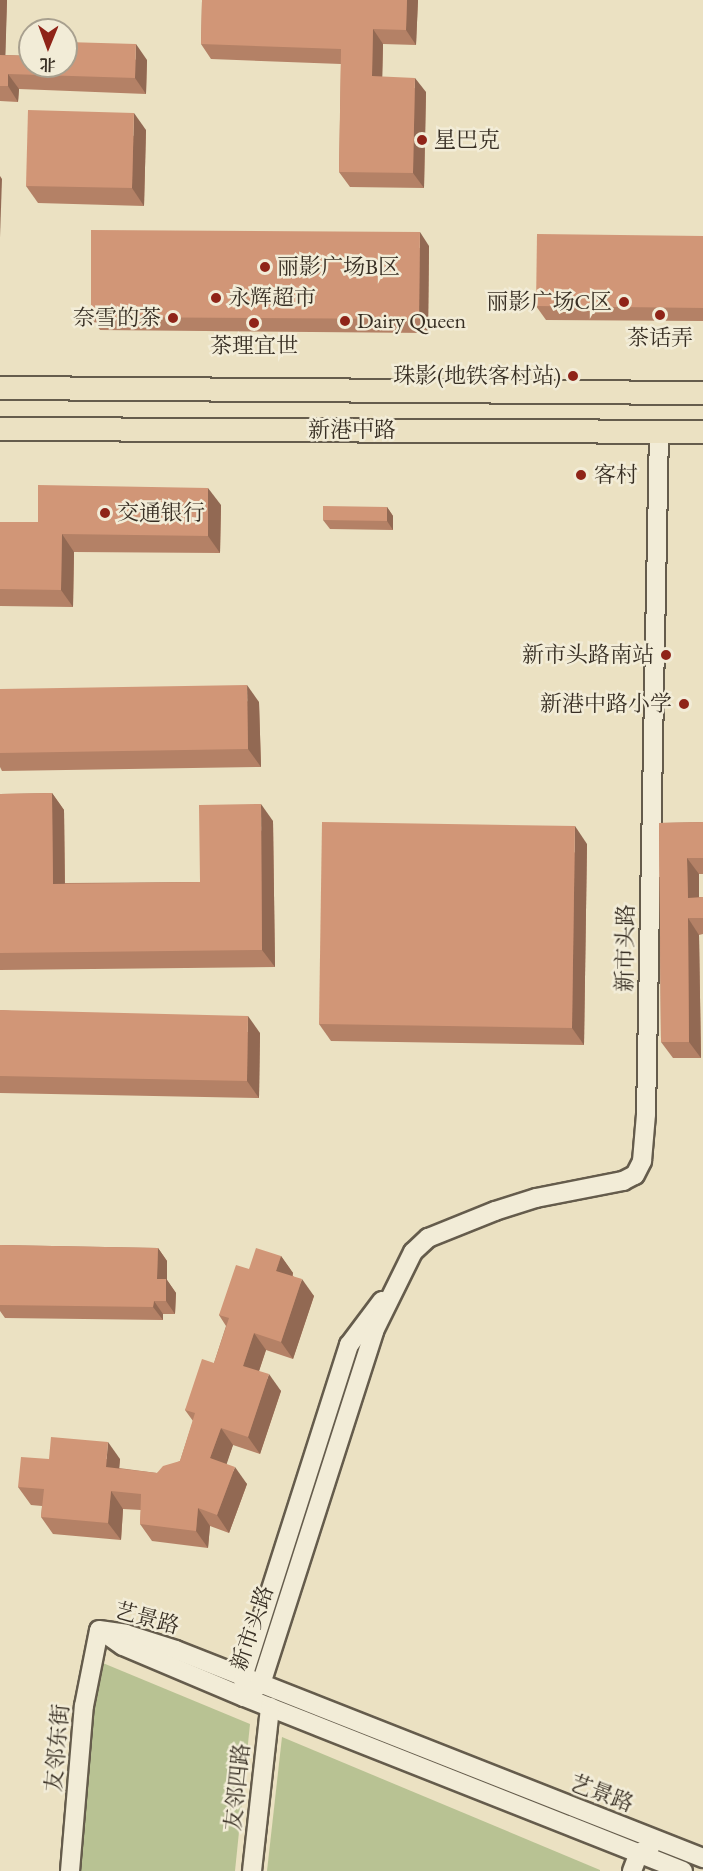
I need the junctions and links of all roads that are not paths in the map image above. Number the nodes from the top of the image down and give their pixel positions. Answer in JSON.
{"nodes":[{"id":1,"x":0,"y":388,"type":"edge"},
{"id":2,"x":703,"y":393,"type":"edge"},
{"id":3,"x":0,"y":429,"type":"edge"},
{"id":4,"x":659,"y":431,"type":"junction"},
{"id":5,"x":703,"y":432,"type":"edge"},
{"id":6,"x":388,"y":1295,"type":"junction"},
{"id":7,"x":99,"y":1630,"type":"junction"},
{"id":8,"x":243,"y":1677,"type":"junction"},
{"id":9,"x":261,"y":1684,"type":"junction"},
{"id":10,"x":244,"y":1697,"type":"junction"},
{"id":11,"x":270,"y":1707,"type":"junction"},
{"id":12,"x":658,"y":1841,"type":"junction"},
{"id":13,"x":639,"y":1853,"type":"junction"},
{"id":14,"x":703,"y":1858,"type":"edge"},
{"id":15,"x":660,"y":1866,"type":"edge"},
{"id":16,"x":70,"y":1871,"type":"edge"},
{"id":17,"x":252,"y":1871,"type":"edge"},
{"id":18,"x":632,"y":1871,"type":"edge"},
{"id":19,"x":683,"y":1871,"type":"edge"}],
"edges":[{"from":1,"to":2,"type":"main road","name":"新港中路"},
{"from":3,"to":4,"type":"main road","name":"新港中路"},
{"from":4,"to":5,"type":"main road","name":"新港中路"},
{"from":4,"to":6,"type":"street","name":"新市头路"},
{"from":6,"to":8,"type":"street","name":"新市头路"},
{"from":6,"to":9,"type":"street","name":"新市头路"},
{"from":7,"to":8,"type":"street","name":"艺景路"},
{"from":7,"to":10,"type":"street","name":"艺景路"},
{"from":7,"to":16,"type":"street","name":"友邻东街"},
{"from":8,"to":9,"type":"street","name":"艺景路"},
{"from":8,"to":10,"type":"street","name":"新市头路"},
{"from":9,"to":10,"type":"street","name":"新市头路"},
{"from":9,"to":12,"type":"street","name":"艺景路"},
{"from":10,"to":11,"type":"street","name":"艺景路"},
{"from":11,"to":13,"type":"street","name":"艺景路"},
{"from":11,"to":17,"type":"street","name":"友邻四路"},
{"from":12,"to":13,"type":"street"},
{"from":12,"to":14,"type":"street","name":"艺景路"},
{"from":12,"to":15,"type":"street"},
{"from":13,"to":15,"type":"street","name":"艺景路"},
{"from":13,"to":18,"type":"street"},
{"from":15,"to":19,"type":"street","name":"艺景路"}]}
